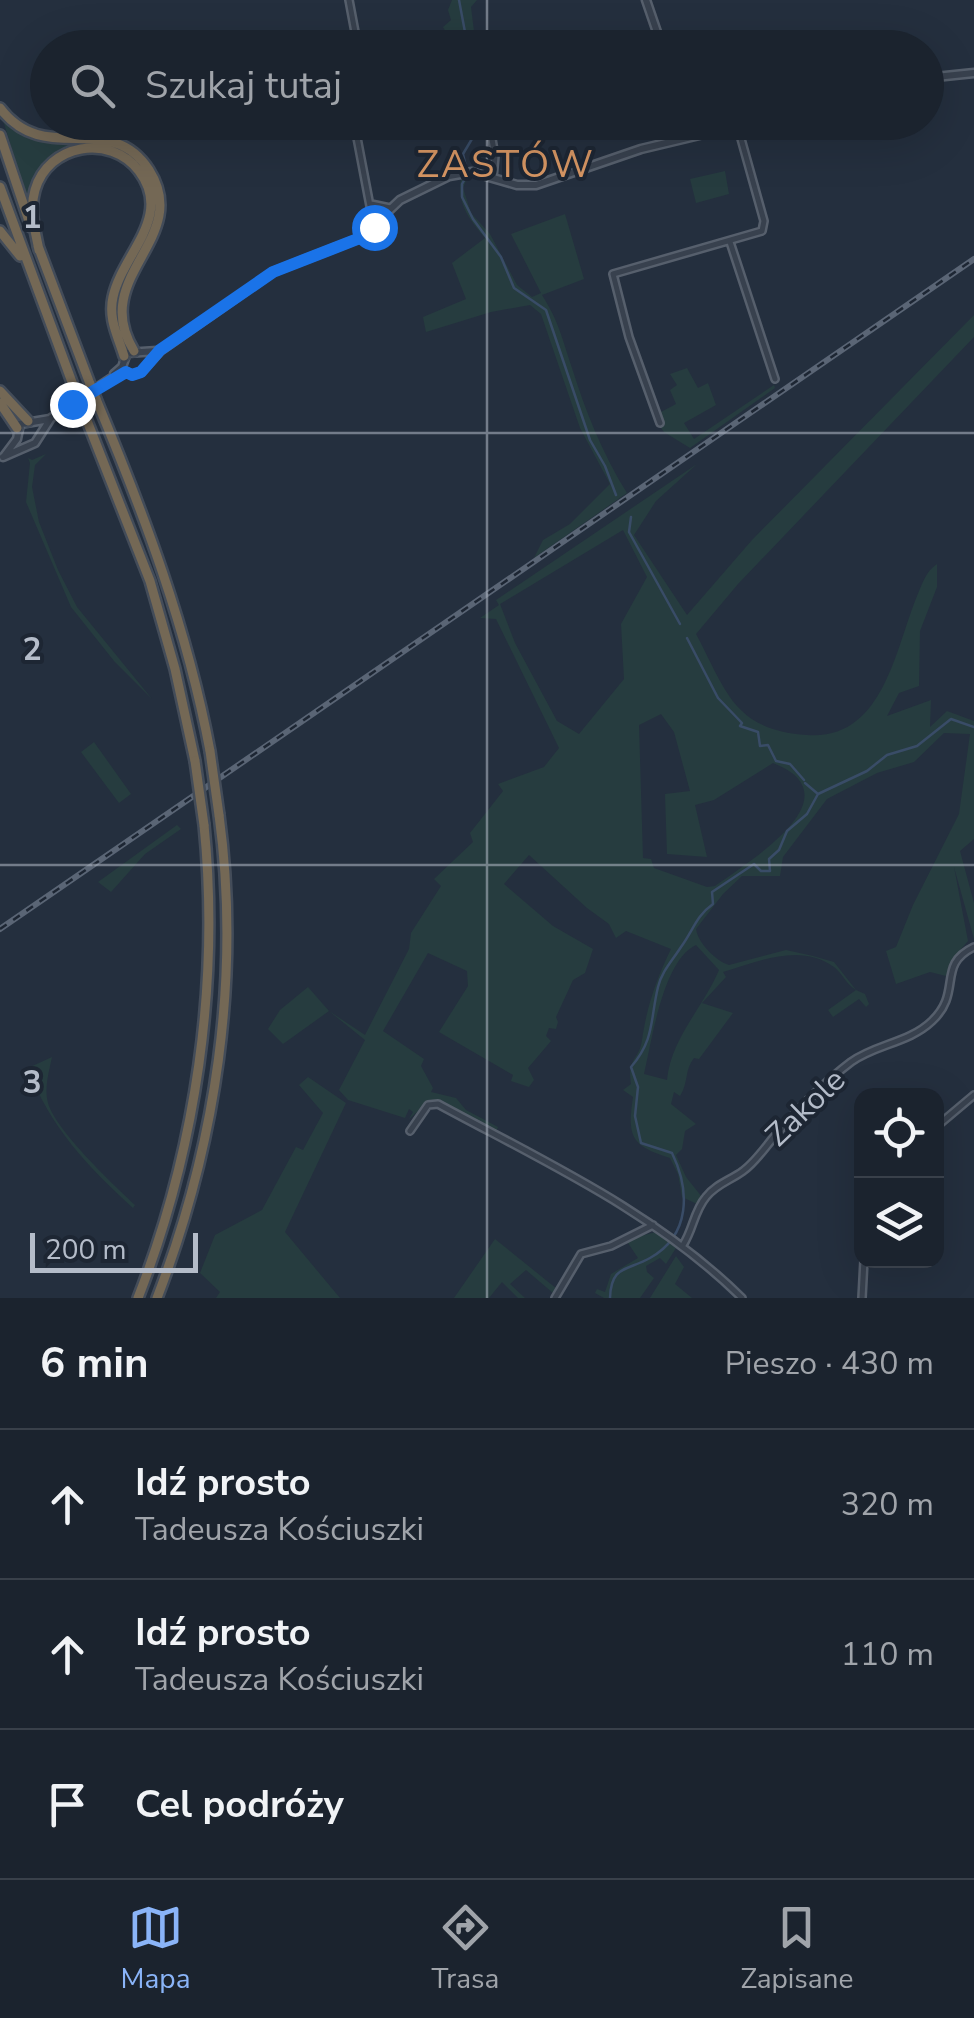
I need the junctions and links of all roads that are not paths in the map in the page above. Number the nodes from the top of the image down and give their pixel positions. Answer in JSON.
{"nodes":[{"id":1,"x":349,"y":0,"type":"edge"},
{"id":2,"x":646,"y":0,"type":"edge"},
{"id":3,"x":355,"y":30,"type":"edge"},
{"id":4,"x":658,"y":30,"type":"edge"},
{"id":5,"x":974,"y":73,"type":"edge"},
{"id":6,"x":944,"y":76,"type":"edge"},
{"id":7,"x":0,"y":108,"type":"edge"},
{"id":8,"x":30,"y":132,"type":"edge"},
{"id":9,"x":0,"y":135,"type":"edge"},
{"id":10,"x":105,"y":140,"type":"edge"},
{"id":11,"x":358,"y":140,"type":"edge"},
{"id":12,"x":493,"y":140,"type":"edge"},
{"id":13,"x":683,"y":140,"type":"edge"},
{"id":14,"x":741,"y":140,"type":"edge"},
{"id":15,"x":493,"y":178,"type":"junction"},
{"id":16,"x":0,"y":187,"type":"edge"},
{"id":17,"x":370,"y":204,"type":"junction"},
{"id":18,"x":390,"y":208,"type":"junction"},
{"id":19,"x":374,"y":227,"type":"junction"},
{"id":20,"x":0,"y":230,"type":"edge"},
{"id":21,"x":730,"y":242,"type":"junction"},
{"id":22,"x":39,"y":250,"type":"junction"},
{"id":23,"x":29,"y":269,"type":"junction"},
{"id":24,"x":160,"y":350,"type":"junction"},
{"id":25,"x":130,"y":360,"type":"junction"},
{"id":26,"x":146,"y":364,"type":"junction"},
{"id":27,"x":775,"y":379,"type":"dead end"},
{"id":28,"x":0,"y":391,"type":"edge"},
{"id":29,"x":0,"y":403,"type":"edge"},
{"id":30,"x":51,"y":418,"type":"junction"},
{"id":31,"x":31,"y":422,"type":"junction"},
{"id":32,"x":660,"y":423,"type":"dead end"},
{"id":33,"x":40,"y":431,"type":"junction"},
{"id":34,"x":17,"y":434,"type":"junction"},
{"id":35,"x":26,"y":446,"type":"junction"},
{"id":36,"x":2,"y":459,"type":"edge"},
{"id":37,"x":974,"y":947,"type":"edge"},
{"id":38,"x":974,"y":1095,"type":"edge"},
{"id":39,"x":944,"y":1120,"type":"edge"},
{"id":40,"x":410,"y":1131,"type":"dead end"},
{"id":41,"x":653,"y":1225,"type":"junction"},
{"id":42,"x":681,"y":1244,"type":"junction"},
{"id":43,"x":864,"y":1268,"type":"edge"},
{"id":44,"x":138,"y":1298,"type":"edge"},
{"id":45,"x":158,"y":1298,"type":"edge"},
{"id":46,"x":554,"y":1298,"type":"edge"},
{"id":47,"x":742,"y":1298,"type":"edge"},
{"id":48,"x":862,"y":1298,"type":"edge"}],
"edges":[{"from":1,"to":3,"type":"street"},
{"from":2,"to":4,"type":"street"},
{"from":5,"to":6,"type":"street"},
{"from":7,"to":8,"type":"highway"},
{"from":9,"to":22,"type":"highway"},
{"from":10,"to":25,"type":"highway"},
{"from":11,"to":17,"type":"street"},
{"from":12,"to":15,"type":"street"},
{"from":13,"to":15,"type":"street"},
{"from":14,"to":21,"type":"street"},
{"from":15,"to":18,"type":"street"},
{"from":16,"to":23,"type":"highway"},
{"from":17,"to":18,"type":"street"},
{"from":17,"to":19,"type":"street"},
{"from":18,"to":19,"type":"street"},
{"from":19,"to":24,"type":"street"},
{"from":20,"to":23,"type":"highway"},
{"from":21,"to":27,"type":"street"},
{"from":21,"to":32,"type":"street"},
{"from":22,"to":25,"type":"highway"},
{"from":22,"to":45,"type":"highway","bridge":true},
{"from":23,"to":44,"type":"highway","bridge":true},
{"from":24,"to":25,"type":"street"},
{"from":24,"to":26,"type":"street"},
{"from":25,"to":26,"type":"street"},
{"from":25,"to":26,"type":"street"},
{"from":25,"to":30,"type":"street"},
{"from":28,"to":31,"type":"highway"},
{"from":29,"to":34,"type":"highway"},
{"from":30,"to":31,"type":"street"},
{"from":30,"to":33,"type":"street"},
{"from":31,"to":33,"type":"street"},
{"from":31,"to":34,"type":"street"},
{"from":33,"to":35,"type":"street"},
{"from":34,"to":35,"type":"street"},
{"from":34,"to":36,"type":"street"},
{"from":35,"to":36,"type":"street"},
{"from":37,"to":42,"type":"street","name":"Zakole"},
{"from":38,"to":39,"type":"street"},
{"from":40,"to":41,"type":"street"},
{"from":41,"to":42,"type":"street"},
{"from":41,"to":46,"type":"street"},
{"from":42,"to":47,"type":"street"},
{"from":43,"to":48,"type":"street"}]}
